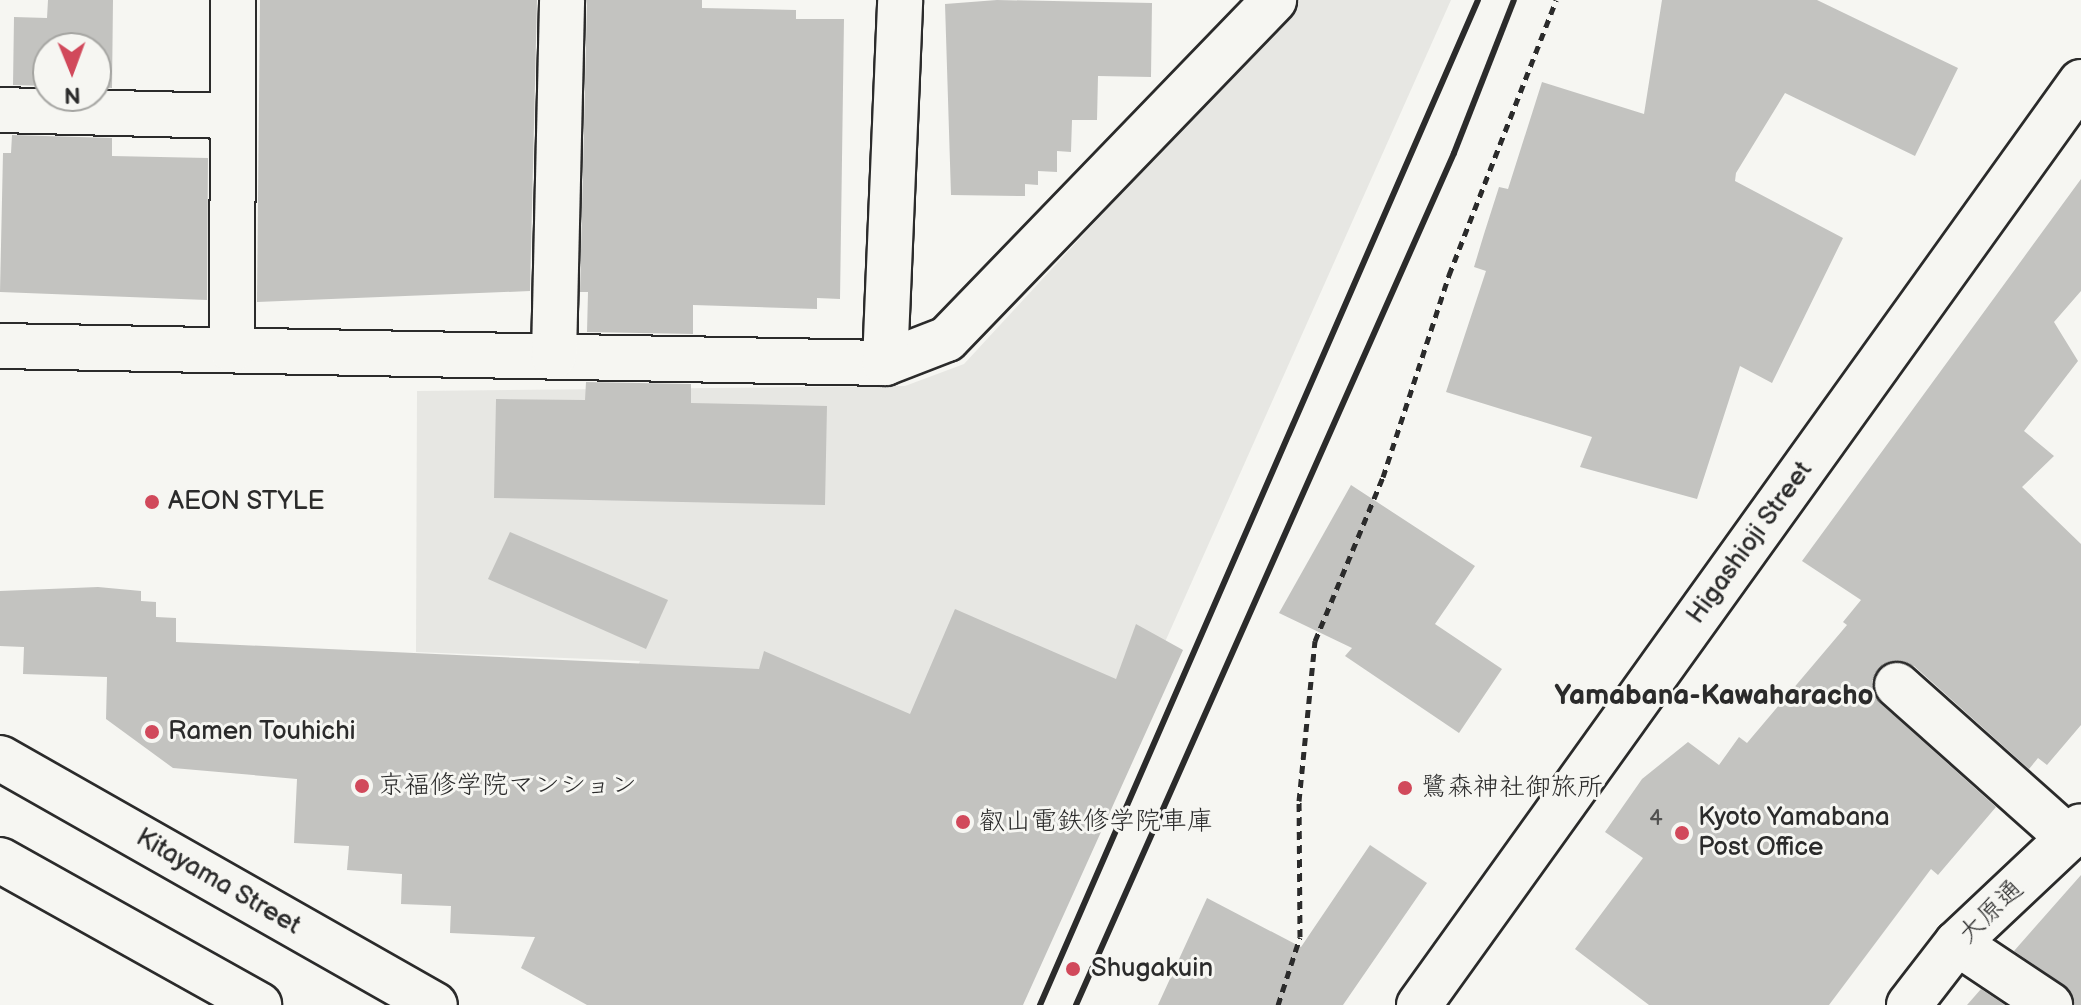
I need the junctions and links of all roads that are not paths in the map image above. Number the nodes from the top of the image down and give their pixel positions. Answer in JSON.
{"nodes":[{"id":1,"x":233,"y":0,"type":"edge"},
{"id":2,"x":562,"y":0,"type":"edge"},
{"id":3,"x":900,"y":0,"type":"edge"},
{"id":4,"x":1274,"y":0,"type":"edge"},
{"id":5,"x":2081,"y":82,"type":"edge"},
{"id":6,"x":0,"y":110,"type":"edge"},
{"id":7,"x":231,"y":116,"type":"junction"},
{"id":8,"x":0,"y":346,"type":"edge"},
{"id":9,"x":232,"y":350,"type":"junction"},
{"id":10,"x":554,"y":356,"type":"junction"},
{"id":11,"x":885,"y":363,"type":"junction"},
{"id":12,"x":1897,"y":685,"type":"dead end"},
{"id":13,"x":0,"y":758,"type":"edge"},
{"id":14,"x":2075,"y":832,"type":"edge"},
{"id":15,"x":0,"y":860,"type":"edge"},
{"id":16,"x":1957,"y":943,"type":"junction"},
{"id":17,"x":246,"y":1002,"type":"edge"},
{"id":18,"x":435,"y":1005,"type":"edge"},
{"id":19,"x":1419,"y":1005,"type":"edge"},
{"id":20,"x":1909,"y":1005,"type":"edge"},
{"id":21,"x":2050,"y":1005,"type":"edge"}],
"edges":[{"from":1,"to":7,"type":"street"},
{"from":2,"to":10,"type":"street"},
{"from":3,"to":11,"type":"street"},
{"from":4,"to":11,"type":"street"},
{"from":5,"to":19,"type":"street","name":"Higashioji Street"},
{"from":6,"to":7,"type":"street"},
{"from":7,"to":9,"type":"street"},
{"from":8,"to":9,"type":"street"},
{"from":9,"to":10,"type":"street"},
{"from":10,"to":11,"type":"street"},
{"from":12,"to":14,"type":"street"},
{"from":13,"to":18,"type":"street","name":"Kitayama Street"},
{"from":14,"to":16,"type":"street","name":"大原通"},
{"from":15,"to":17,"type":"street"},
{"from":16,"to":20,"type":"street","name":"大原通"},
{"from":16,"to":21,"type":"street"}]}
